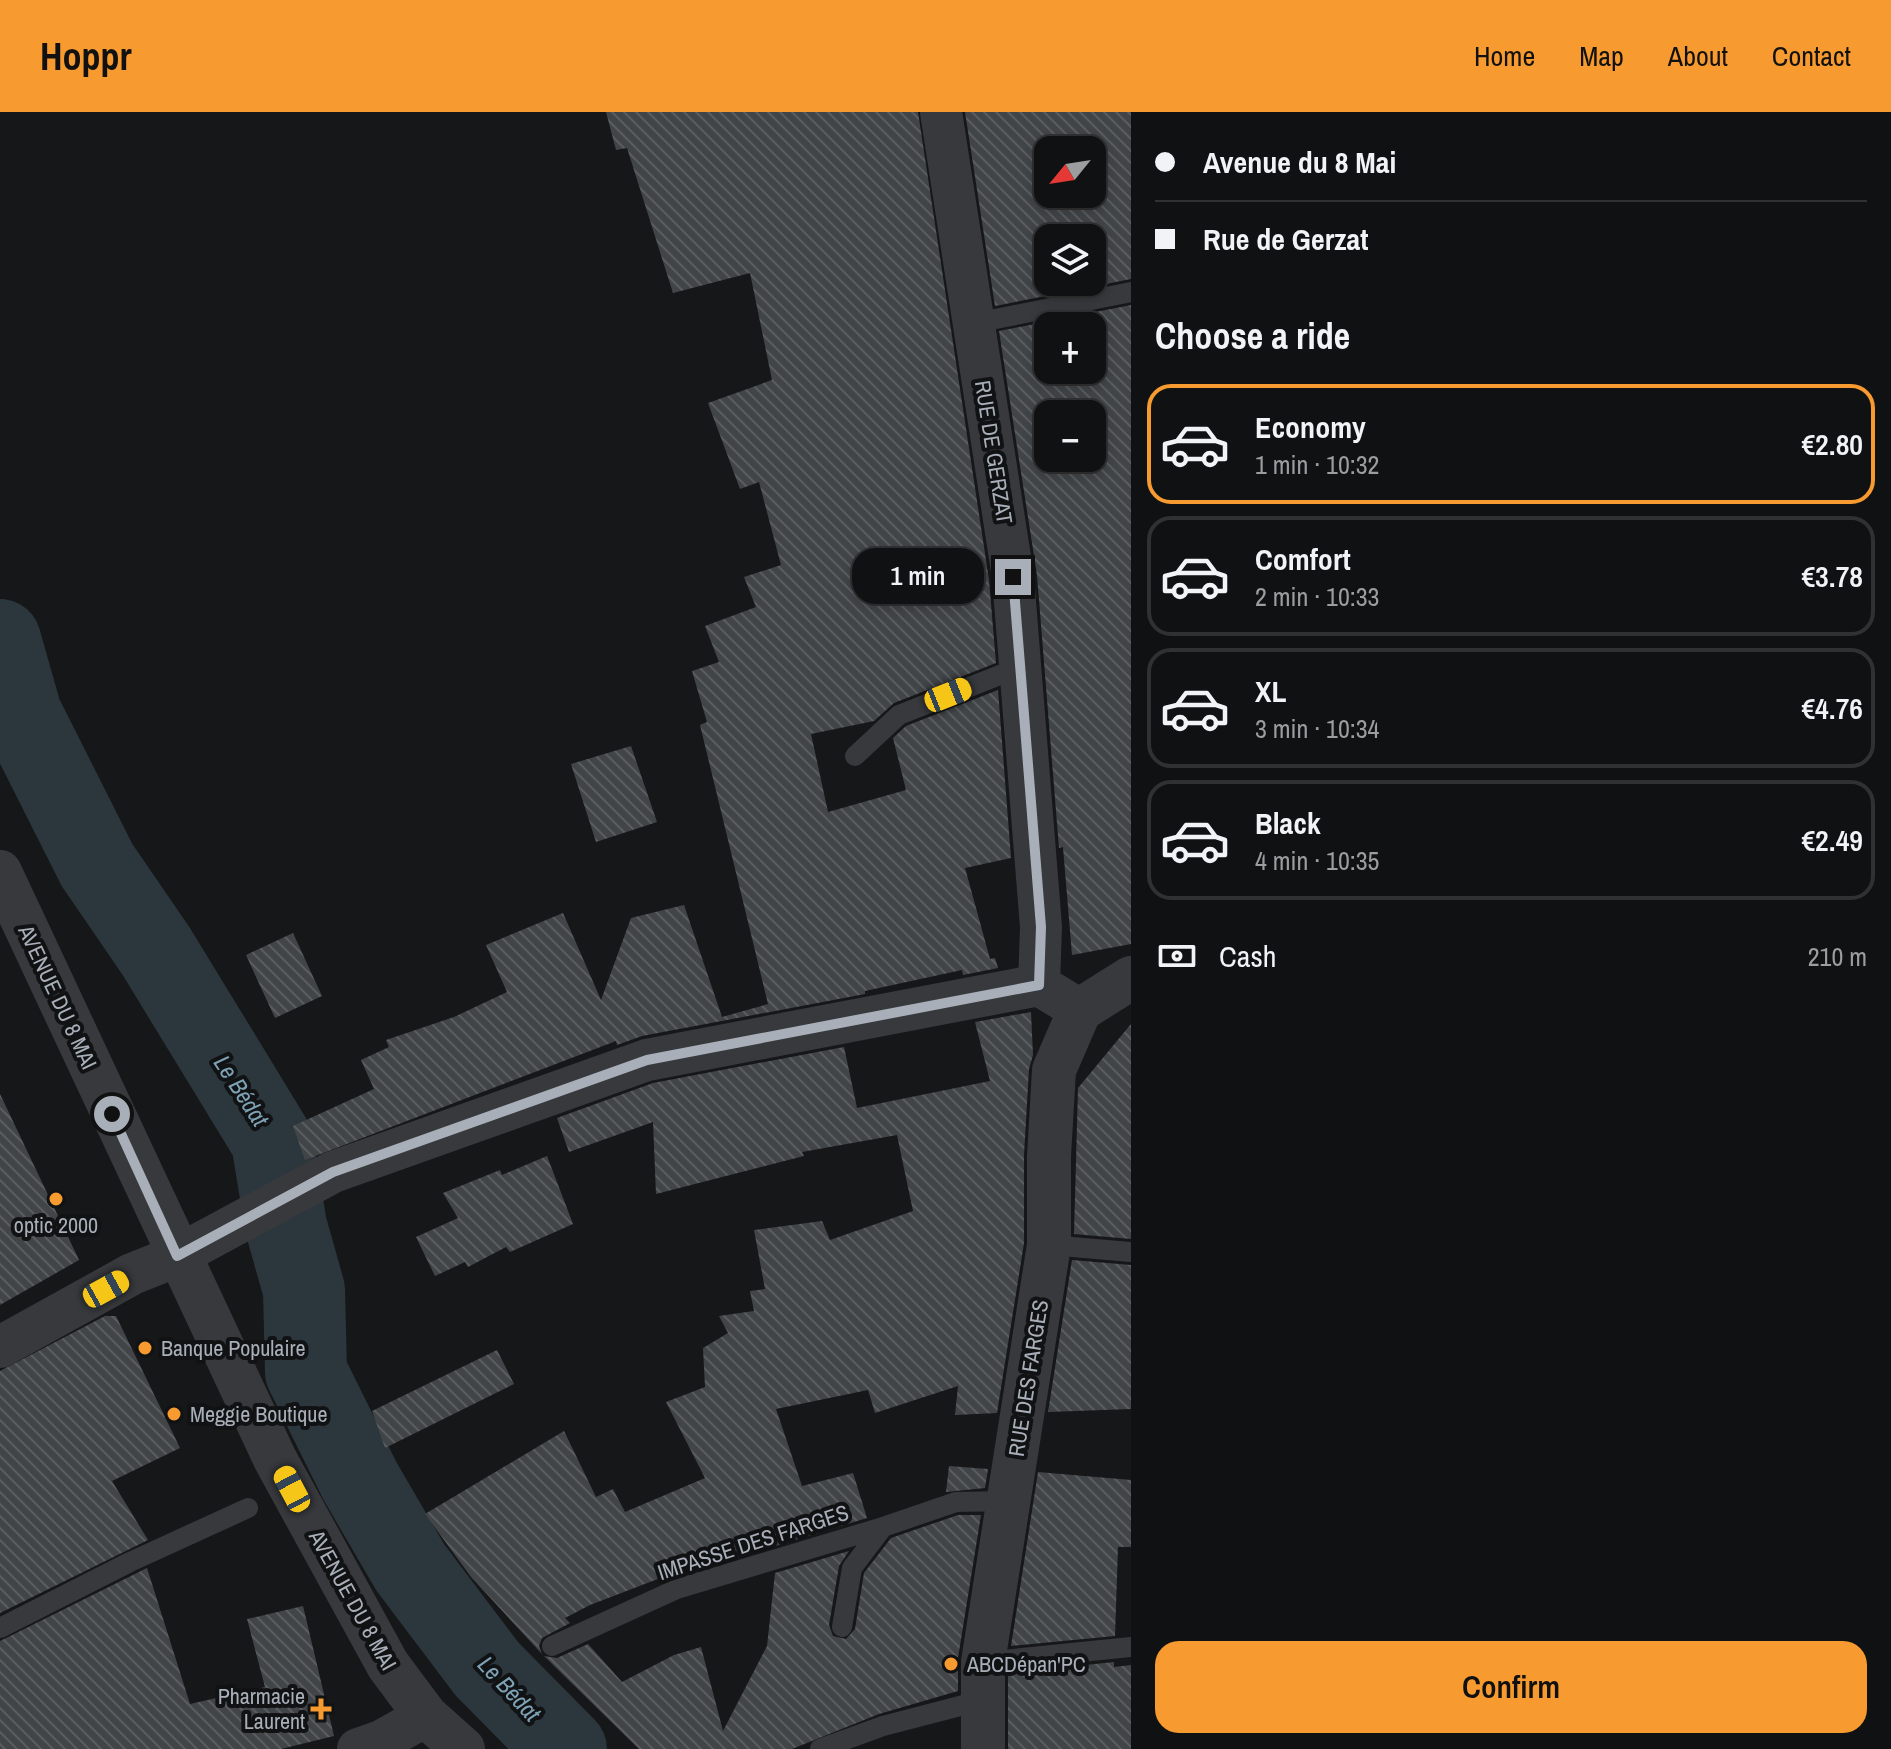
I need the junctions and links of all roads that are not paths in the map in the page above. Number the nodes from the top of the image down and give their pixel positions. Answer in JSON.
{"nodes":[{"id":1,"x":941,"y":112,"type":"edge"},
{"id":2,"x":1131,"y":292,"type":"edge"},
{"id":3,"x":975,"y":323,"type":"junction"},
{"id":4,"x":1020,"y":667,"type":"junction"},
{"id":5,"x":855,"y":756,"type":"dead end"},
{"id":6,"x":0,"y":872,"type":"edge"},
{"id":7,"x":1131,"y":978,"type":"edge"},
{"id":8,"x":1039,"y":985,"type":"junction"},
{"id":9,"x":1080,"y":1010,"type":"junction"},
{"id":10,"x":1049,"y":1245,"type":"junction"},
{"id":11,"x":1131,"y":1252,"type":"edge"},
{"id":12,"x":177,"y":1256,"type":"junction"},
{"id":13,"x":0,"y":1347,"type":"edge"},
{"id":14,"x":1009,"y":1501,"type":"junction"},
{"id":15,"x":248,"y":1508,"type":"dead end"},
{"id":16,"x":883,"y":1527,"type":"junction"},
{"id":17,"x":842,"y":1627,"type":"dead end"},
{"id":18,"x":0,"y":1628,"type":"edge"},
{"id":19,"x":552,"y":1646,"type":"dead end"},
{"id":20,"x":1131,"y":1647,"type":"edge"},
{"id":21,"x":983,"y":1681,"type":"junction"},
{"id":22,"x":426,"y":1716,"type":"junction"},
{"id":23,"x":358,"y":1749,"type":"edge"},
{"id":24,"x":463,"y":1749,"type":"edge"},
{"id":25,"x":820,"y":1749,"type":"edge"},
{"id":26,"x":983,"y":1749,"type":"edge"}],
"edges":[{"from":1,"to":3,"type":"street","name":"RUE DE GERZAT"},
{"from":2,"to":3,"type":"lane"},
{"from":3,"to":4,"type":"street","name":"RUE DE GERZAT"},
{"from":4,"to":5,"type":"lane"},
{"from":4,"to":8,"type":"street","name":"RUE DE GERZAT"},
{"from":6,"to":12,"type":"street","name":"AVENUE DU 8 MAI"},
{"from":7,"to":9,"type":"street"},
{"from":8,"to":9,"type":"street"},
{"from":8,"to":12,"type":"street"},
{"from":9,"to":10,"type":"street","name":"RUE DES FARGES"},
{"from":10,"to":11,"type":"lane"},
{"from":10,"to":14,"type":"street","name":"RUE DES FARGES"},
{"from":12,"to":13,"type":"street"},
{"from":12,"to":22,"type":"street","name":"AVENUE DU 8 MAI"},
{"from":14,"to":16,"type":"lane","name":"IMPASSE DES FARGES"},
{"from":14,"to":21,"type":"street","name":"RUE DES FARGES"},
{"from":15,"to":18,"type":"lane"},
{"from":16,"to":17,"type":"lane","name":"IMPASSE DES FARGES"},
{"from":16,"to":19,"type":"lane","name":"IMPASSE DES FARGES"},
{"from":20,"to":21,"type":"lane"},
{"from":21,"to":25,"type":"lane"},
{"from":21,"to":26,"type":"street","name":"RUE DES FARGES"},
{"from":22,"to":23,"type":"street"},
{"from":22,"to":24,"type":"street","name":"AVENUE DU 8 MAI"}]}
